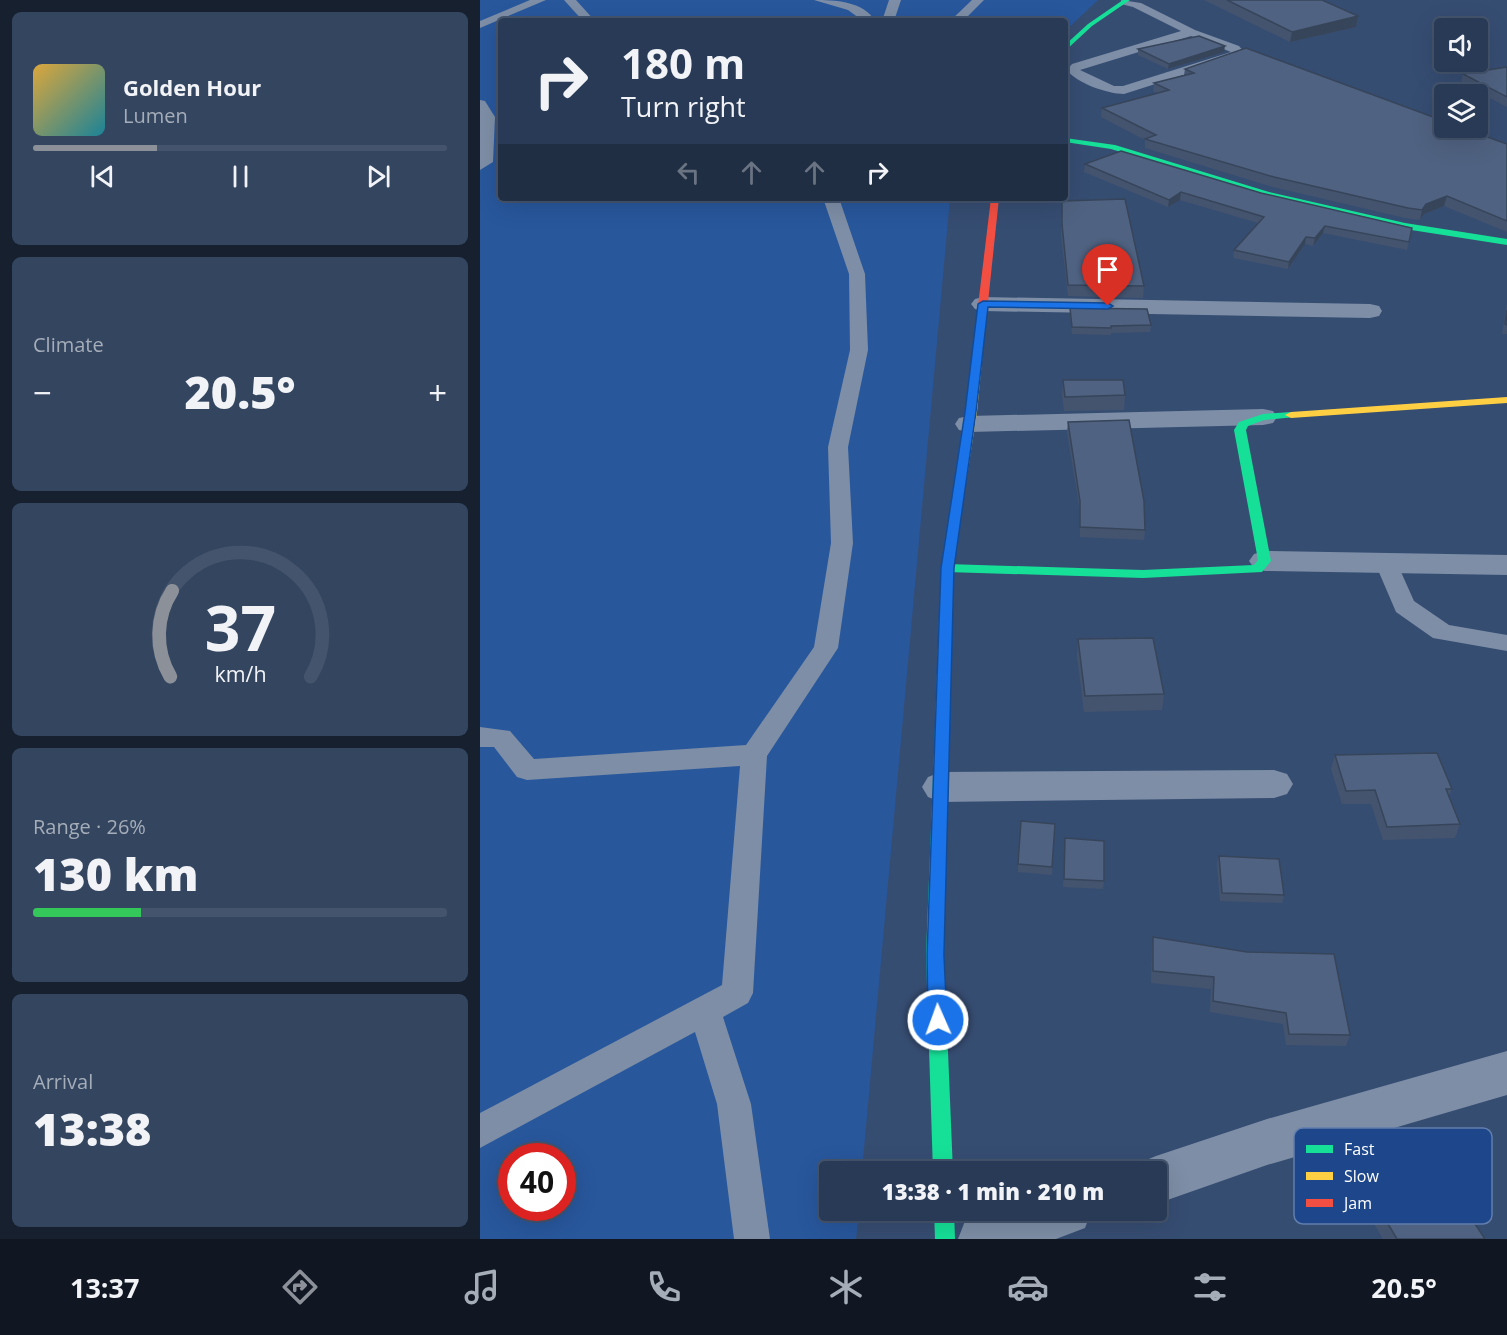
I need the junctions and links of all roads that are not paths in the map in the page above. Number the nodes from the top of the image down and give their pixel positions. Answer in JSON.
{"nodes":[{"id":1,"x":540,"y":0,"type":"edge"},
{"id":2,"x":570,"y":0,"type":"edge"},
{"id":3,"x":819,"y":0,"type":"edge"},
{"id":4,"x":895,"y":0,"type":"edge"},
{"id":5,"x":978,"y":0,"type":"edge"},
{"id":6,"x":1126,"y":1,"type":"edge"},
{"id":7,"x":586,"y":18,"type":"edge"},
{"id":8,"x":867,"y":18,"type":"edge"},
{"id":9,"x":889,"y":18,"type":"edge"},
{"id":10,"x":959,"y":18,"type":"edge"},
{"id":11,"x":480,"y":25,"type":"edge"},
{"id":12,"x":1191,"y":32,"type":"junction"},
{"id":13,"x":1068,"y":46,"type":"edge"},
{"id":14,"x":1069,"y":69,"type":"edge"},
{"id":15,"x":480,"y":104,"type":"edge"},
{"id":16,"x":1068,"y":140,"type":"edge"},
{"id":17,"x":480,"y":166,"type":"edge"},
{"id":18,"x":832,"y":201,"type":"edge"},
{"id":19,"x":995,"y":201,"type":"edge"},
{"id":20,"x":1507,"y":242,"type":"edge"},
{"id":21,"x":983,"y":304,"type":"junction"},
{"id":22,"x":1370,"y":311,"type":"dead end"},
{"id":23,"x":1507,"y":400,"type":"edge"},
{"id":24,"x":1263,"y":417,"type":"junction"},
{"id":25,"x":969,"y":424,"type":"junction"},
{"id":26,"x":1265,"y":561,"type":"junction"},
{"id":27,"x":1386,"y":563,"type":"junction"},
{"id":28,"x":1507,"y":566,"type":"edge"},
{"id":29,"x":947,"y":568,"type":"junction"},
{"id":30,"x":1507,"y":643,"type":"edge"},
{"id":31,"x":480,"y":737,"type":"edge"},
{"id":32,"x":754,"y":755,"type":"junction"},
{"id":33,"x":1274,"y":784,"type":"dead end"},
{"id":34,"x":940,"y":787,"type":"junction"},
{"id":35,"x":705,"y":1011,"type":"junction"},
{"id":36,"x":1507,"y":1073,"type":"edge"},
{"id":37,"x":1316,"y":1128,"type":"edge"},
{"id":38,"x":480,"y":1131,"type":"edge"},
{"id":39,"x":1294,"y":1134,"type":"edge"},
{"id":40,"x":943,"y":1161,"type":"edge"},
{"id":41,"x":1167,"y":1176,"type":"edge"},
{"id":42,"x":944,"y":1221,"type":"edge"},
{"id":43,"x":1036,"y":1221,"type":"edge"},
{"id":44,"x":752,"y":1239,"type":"edge"},
{"id":45,"x":945,"y":1239,"type":"edge"},
{"id":46,"x":984,"y":1239,"type":"edge"}],
"edges":[{"from":1,"to":11,"type":"lane"},
{"from":2,"to":7,"type":"lane"},
{"from":3,"to":8,"type":"lane"},
{"from":4,"to":9,"type":"lane"},
{"from":5,"to":10,"type":"lane"},
{"from":6,"to":12,"type":"lane"},
{"from":6,"to":13,"type":"street"},
{"from":12,"to":14,"type":"lane"},
{"from":12,"to":14,"type":"lane"},
{"from":15,"to":17,"type":"lane"},
{"from":16,"to":20,"type":"street"},
{"from":18,"to":32,"type":"lane"},
{"from":19,"to":21,"type":"street"},
{"from":21,"to":22,"type":"street"},
{"from":21,"to":25,"type":"street"},
{"from":23,"to":24,"type":"street"},
{"from":24,"to":25,"type":"street"},
{"from":24,"to":26,"type":"street"},
{"from":25,"to":29,"type":"street"},
{"from":26,"to":27,"type":"street"},
{"from":26,"to":29,"type":"street"},
{"from":27,"to":28,"type":"street"},
{"from":27,"to":30,"type":"lane"},
{"from":29,"to":34,"type":"street"},
{"from":31,"to":32,"type":"lane"},
{"from":32,"to":35,"type":"lane"},
{"from":33,"to":34,"type":"street"},
{"from":34,"to":40,"type":"street"},
{"from":35,"to":38,"type":"lane"},
{"from":35,"to":44,"type":"lane"},
{"from":36,"to":37,"type":"street"},
{"from":39,"to":41,"type":"street"},
{"from":42,"to":45,"type":"street"},
{"from":43,"to":46,"type":"street"}]}
